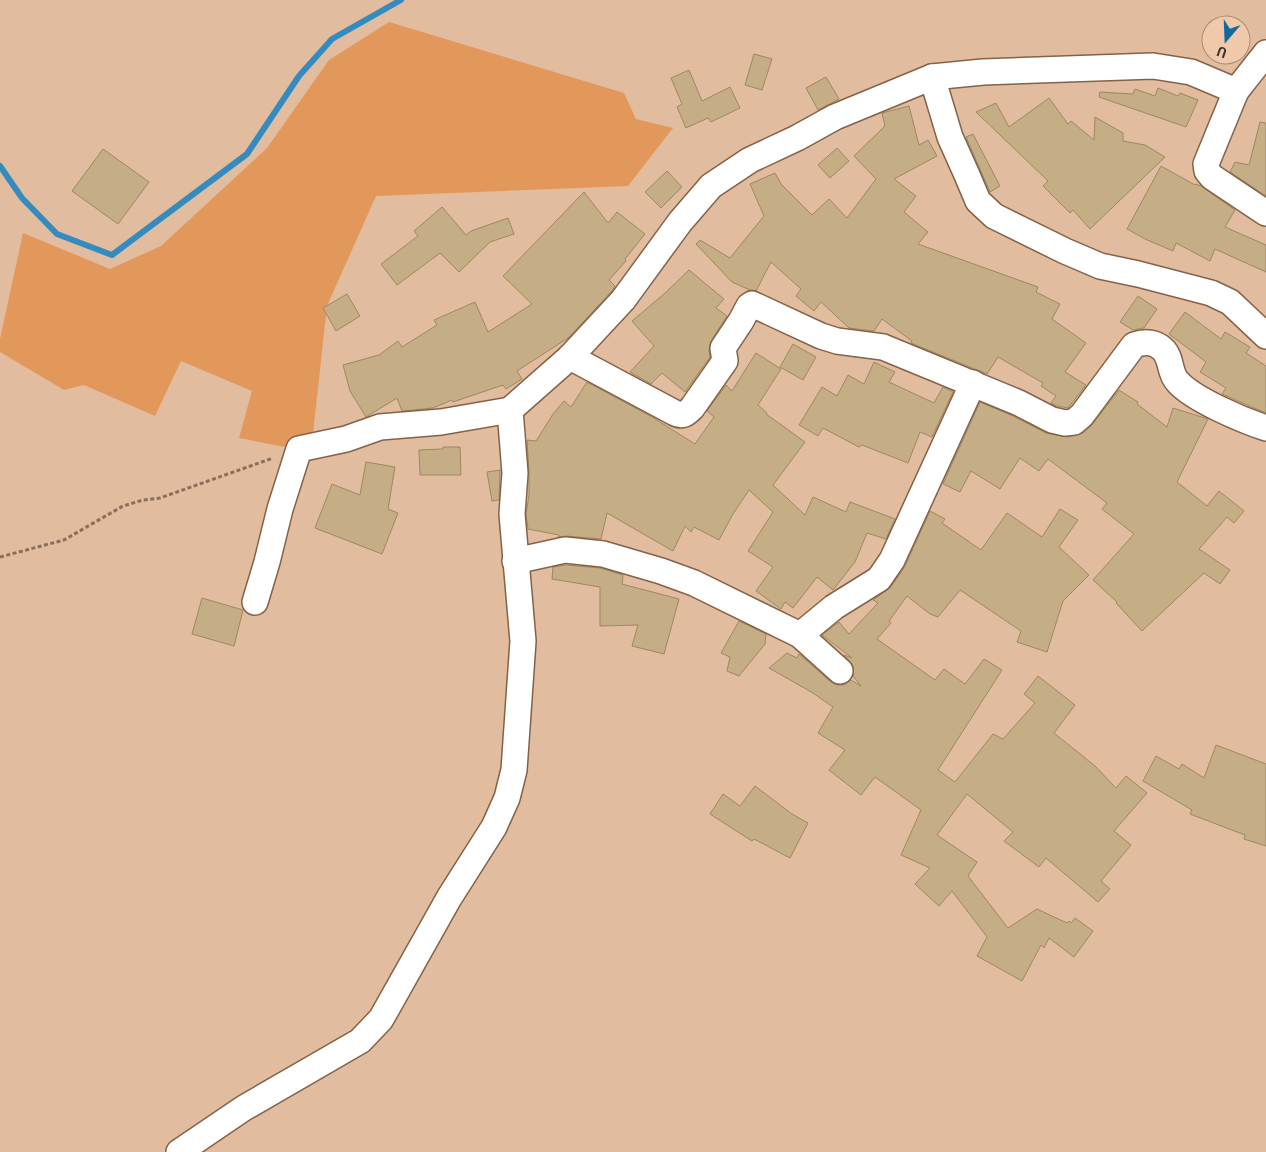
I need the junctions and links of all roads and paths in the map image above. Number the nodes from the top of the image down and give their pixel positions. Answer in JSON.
{"nodes":[{"id":1,"x":1266,"y":53,"type":"edge"},
{"id":2,"x":932,"y":77,"type":"junction"},
{"id":3,"x":1236,"y":91,"type":"junction"},
{"id":4,"x":1266,"y":213,"type":"edge"},
{"id":5,"x":1266,"y":336,"type":"edge"},
{"id":6,"x":570,"y":357,"type":"junction"},
{"id":7,"x":973,"y":383,"type":"junction"},
{"id":8,"x":510,"y":410,"type":"junction"},
{"id":9,"x":1266,"y":428,"type":"edge"},
{"id":10,"x":299,"y":449,"type":"junction"},
{"id":11,"x":0,"y":557,"type":"edge"},
{"id":12,"x":515,"y":561,"type":"junction"},
{"id":13,"x":255,"y":602,"type":"dead end"},
{"id":14,"x":800,"y":635,"type":"junction"},
{"id":15,"x":840,"y":671,"type":"dead end"},
{"id":16,"x":179,"y":1152,"type":"edge"}],
"edges":[{"from":1,"to":3,"type":"street"},
{"from":2,"to":3,"type":"street"},
{"from":2,"to":5,"type":"street"},
{"from":2,"to":6,"type":"street"},
{"from":3,"to":4,"type":"street"},
{"from":6,"to":7,"type":"street"},
{"from":6,"to":8,"type":"street"},
{"from":7,"to":9,"type":"street"},
{"from":7,"to":14,"type":"street"},
{"from":8,"to":10,"type":"street"},
{"from":8,"to":12,"type":"street"},
{"from":10,"to":11,"type":"path"},
{"from":10,"to":13,"type":"street"},
{"from":12,"to":14,"type":"street"},
{"from":12,"to":16,"type":"street"},
{"from":14,"to":15,"type":"street"}]}
